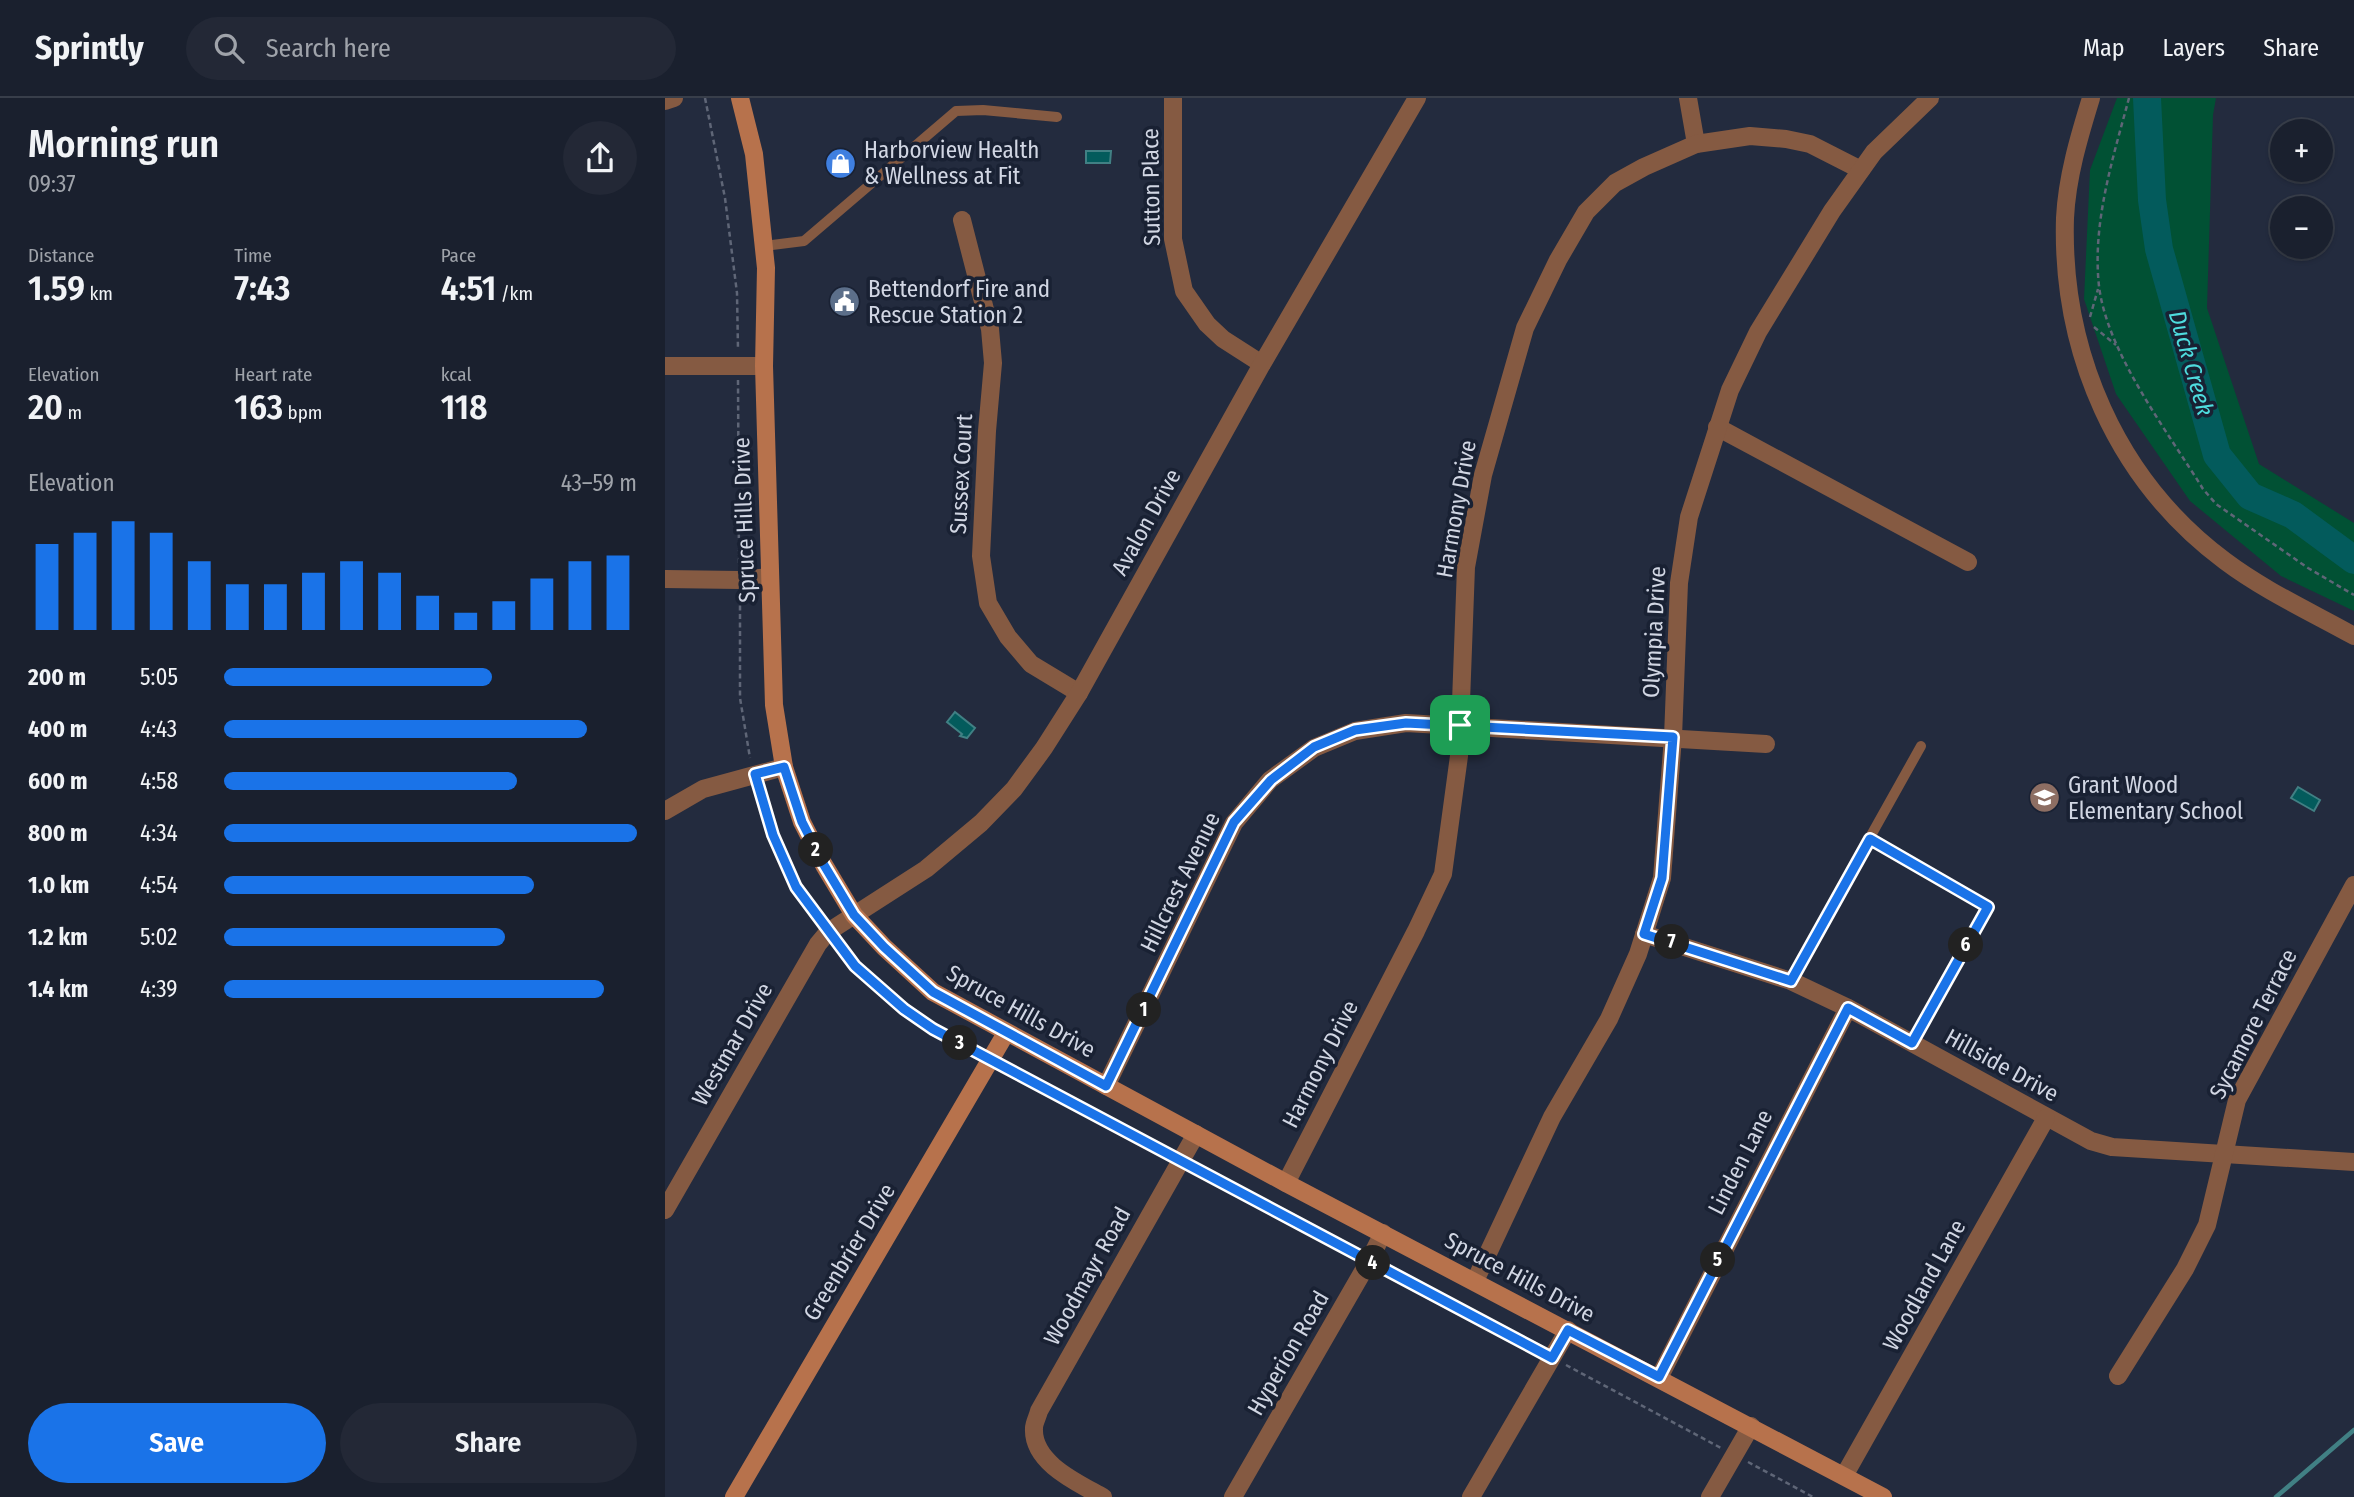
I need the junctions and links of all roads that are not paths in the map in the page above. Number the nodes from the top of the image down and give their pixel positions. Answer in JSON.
{"nodes":[{"id":1,"x":674,"y":98,"type":"edge"},
{"id":2,"x":740,"y":98,"type":"edge"},
{"id":3,"x":1173,"y":98,"type":"edge"},
{"id":4,"x":1416,"y":98,"type":"edge"},
{"id":5,"x":1688,"y":98,"type":"edge"},
{"id":6,"x":1930,"y":98,"type":"edge"},
{"id":7,"x":2091,"y":98,"type":"edge"},
{"id":8,"x":665,"y":101,"type":"edge"},
{"id":9,"x":1057,"y":117,"type":"dead end"},
{"id":10,"x":1696,"y":144,"type":"junction"},
{"id":11,"x":1861,"y":170,"type":"junction"},
{"id":12,"x":962,"y":220,"type":"dead end"},
{"id":13,"x":764,"y":246,"type":"junction"},
{"id":14,"x":1262,"y":364,"type":"junction"},
{"id":15,"x":665,"y":366,"type":"edge"},
{"id":16,"x":765,"y":366,"type":"junction"},
{"id":17,"x":1717,"y":427,"type":"junction"},
{"id":18,"x":1968,"y":562,"type":"dead end"},
{"id":19,"x":770,"y":577,"type":"junction"},
{"id":20,"x":665,"y":579,"type":"edge"},
{"id":21,"x":2354,"y":636,"type":"edge"},
{"id":22,"x":1079,"y":693,"type":"junction"},
{"id":23,"x":1460,"y":725,"type":"junction"},
{"id":24,"x":1673,"y":737,"type":"junction"},
{"id":25,"x":1766,"y":744,"type":"dead end"},
{"id":26,"x":1921,"y":746,"type":"dead end"},
{"id":27,"x":784,"y":767,"type":"junction"},
{"id":28,"x":665,"y":811,"type":"edge"},
{"id":29,"x":1870,"y":839,"type":"junction"},
{"id":30,"x":2354,"y":885,"type":"edge"},
{"id":31,"x":854,"y":915,"type":"junction"},
{"id":32,"x":1644,"y":934,"type":"junction"},
{"id":33,"x":1791,"y":981,"type":"junction"},
{"id":34,"x":1848,"y":1008,"type":"junction"},
{"id":35,"x":1006,"y":1033,"type":"junction"},
{"id":36,"x":1912,"y":1043,"type":"junction"},
{"id":37,"x":1106,"y":1086,"type":"junction"},
{"id":38,"x":2046,"y":1118,"type":"junction"},
{"id":39,"x":1196,"y":1135,"type":"junction"},
{"id":40,"x":2225,"y":1155,"type":"junction"},
{"id":41,"x":2354,"y":1162,"type":"edge"},
{"id":42,"x":1286,"y":1184,"type":"junction"},
{"id":43,"x":665,"y":1210,"type":"edge"},
{"id":44,"x":1383,"y":1233,"type":"junction"},
{"id":45,"x":1475,"y":1281,"type":"junction"},
{"id":46,"x":1568,"y":1330,"type":"junction"},
{"id":47,"x":2118,"y":1376,"type":"dead end"},
{"id":48,"x":1659,"y":1377,"type":"junction"},
{"id":49,"x":1751,"y":1426,"type":"junction"},
{"id":50,"x":1844,"y":1476,"type":"junction"},
{"id":51,"x":734,"y":1497,"type":"edge"},
{"id":52,"x":1103,"y":1497,"type":"edge"},
{"id":53,"x":1233,"y":1497,"type":"edge"},
{"id":54,"x":1471,"y":1497,"type":"edge"},
{"id":55,"x":1710,"y":1497,"type":"edge"},
{"id":56,"x":1883,"y":1497,"type":"edge"}],
"edges":[{"from":1,"to":8,"type":"street"},
{"from":2,"to":13,"type":"main road","name":"Spruce Hills Drive"},
{"from":3,"to":14,"type":"street","name":"Sutton Place"},
{"from":4,"to":14,"type":"street","name":"Avalon Drive"},
{"from":5,"to":10,"type":"street"},
{"from":6,"to":11,"type":"street","name":"Olympia Drive"},
{"from":7,"to":21,"type":"street"},
{"from":9,"to":13,"type":"lane"},
{"from":10,"to":11,"type":"street","name":"Harmony Drive"},
{"from":10,"to":23,"type":"street","name":"Harmony Drive"},
{"from":11,"to":17,"type":"street","name":"Olympia Drive"},
{"from":12,"to":22,"type":"street","name":"Sussex Court"},
{"from":13,"to":16,"type":"main road","name":"Spruce Hills Drive"},
{"from":14,"to":22,"type":"street","name":"Avalon Drive"},
{"from":15,"to":16,"type":"street"},
{"from":16,"to":19,"type":"main road","name":"Spruce Hills Drive"},
{"from":17,"to":18,"type":"street"},
{"from":17,"to":24,"type":"street","name":"Olympia Drive"},
{"from":19,"to":20,"type":"street"},
{"from":19,"to":27,"type":"main road","name":"Spruce Hills Drive"},
{"from":22,"to":31,"type":"street","name":"Avalon Drive"},
{"from":23,"to":24,"type":"street","name":"Hillcrest Avenue"},
{"from":23,"to":37,"type":"street","name":"Hillcrest Avenue"},
{"from":23,"to":42,"type":"street","name":"Harmony Drive"},
{"from":24,"to":25,"type":"street","name":"Hillcrest Avenue"},
{"from":24,"to":32,"type":"street","name":"Olympia Drive"},
{"from":26,"to":29,"type":"lane"},
{"from":27,"to":28,"type":"street"},
{"from":27,"to":31,"type":"main road","name":"Spruce Hills Drive"},
{"from":29,"to":33,"type":"lane"},
{"from":29,"to":36,"type":"lane"},
{"from":30,"to":40,"type":"street","name":"Sycamore Terrace"},
{"from":31,"to":35,"type":"main road","name":"Spruce Hills Drive"},
{"from":31,"to":43,"type":"street","name":"Westmar Drive"},
{"from":32,"to":33,"type":"street","name":"Hillside Drive"},
{"from":32,"to":45,"type":"street","name":"Olympia Drive"},
{"from":33,"to":34,"type":"street","name":"Hillside Drive"},
{"from":34,"to":36,"type":"street","name":"Hillside Drive"},
{"from":34,"to":48,"type":"street","name":"Linden Lane"},
{"from":35,"to":37,"type":"main road","name":"Spruce Hills Drive"},
{"from":35,"to":51,"type":"main road","name":"Greenbrier Drive"},
{"from":36,"to":38,"type":"street","name":"Hillside Drive"},
{"from":37,"to":39,"type":"main road","name":"Spruce Hills Drive"},
{"from":38,"to":40,"type":"street","name":"Hillside Drive"},
{"from":38,"to":50,"type":"street","name":"Woodland Lane"},
{"from":39,"to":42,"type":"main road","name":"Spruce Hills Drive"},
{"from":39,"to":52,"type":"street","name":"Woodmayr Road"},
{"from":40,"to":41,"type":"street","name":"Hillside Drive"},
{"from":40,"to":47,"type":"street","name":"Sycamore Terrace"},
{"from":42,"to":44,"type":"main road","name":"Spruce Hills Drive"},
{"from":44,"to":45,"type":"main road","name":"Spruce Hills Drive"},
{"from":44,"to":53,"type":"street","name":"Hyperion Road"},
{"from":45,"to":46,"type":"main road","name":"Spruce Hills Drive"},
{"from":46,"to":48,"type":"main road","name":"Spruce Hills Drive"},
{"from":46,"to":54,"type":"street"},
{"from":48,"to":49,"type":"main road","name":"Spruce Hills Drive"},
{"from":49,"to":50,"type":"main road","name":"Spruce Hills Drive"},
{"from":49,"to":55,"type":"street"},
{"from":50,"to":56,"type":"main road","name":"Spruce Hills Drive"}]}
